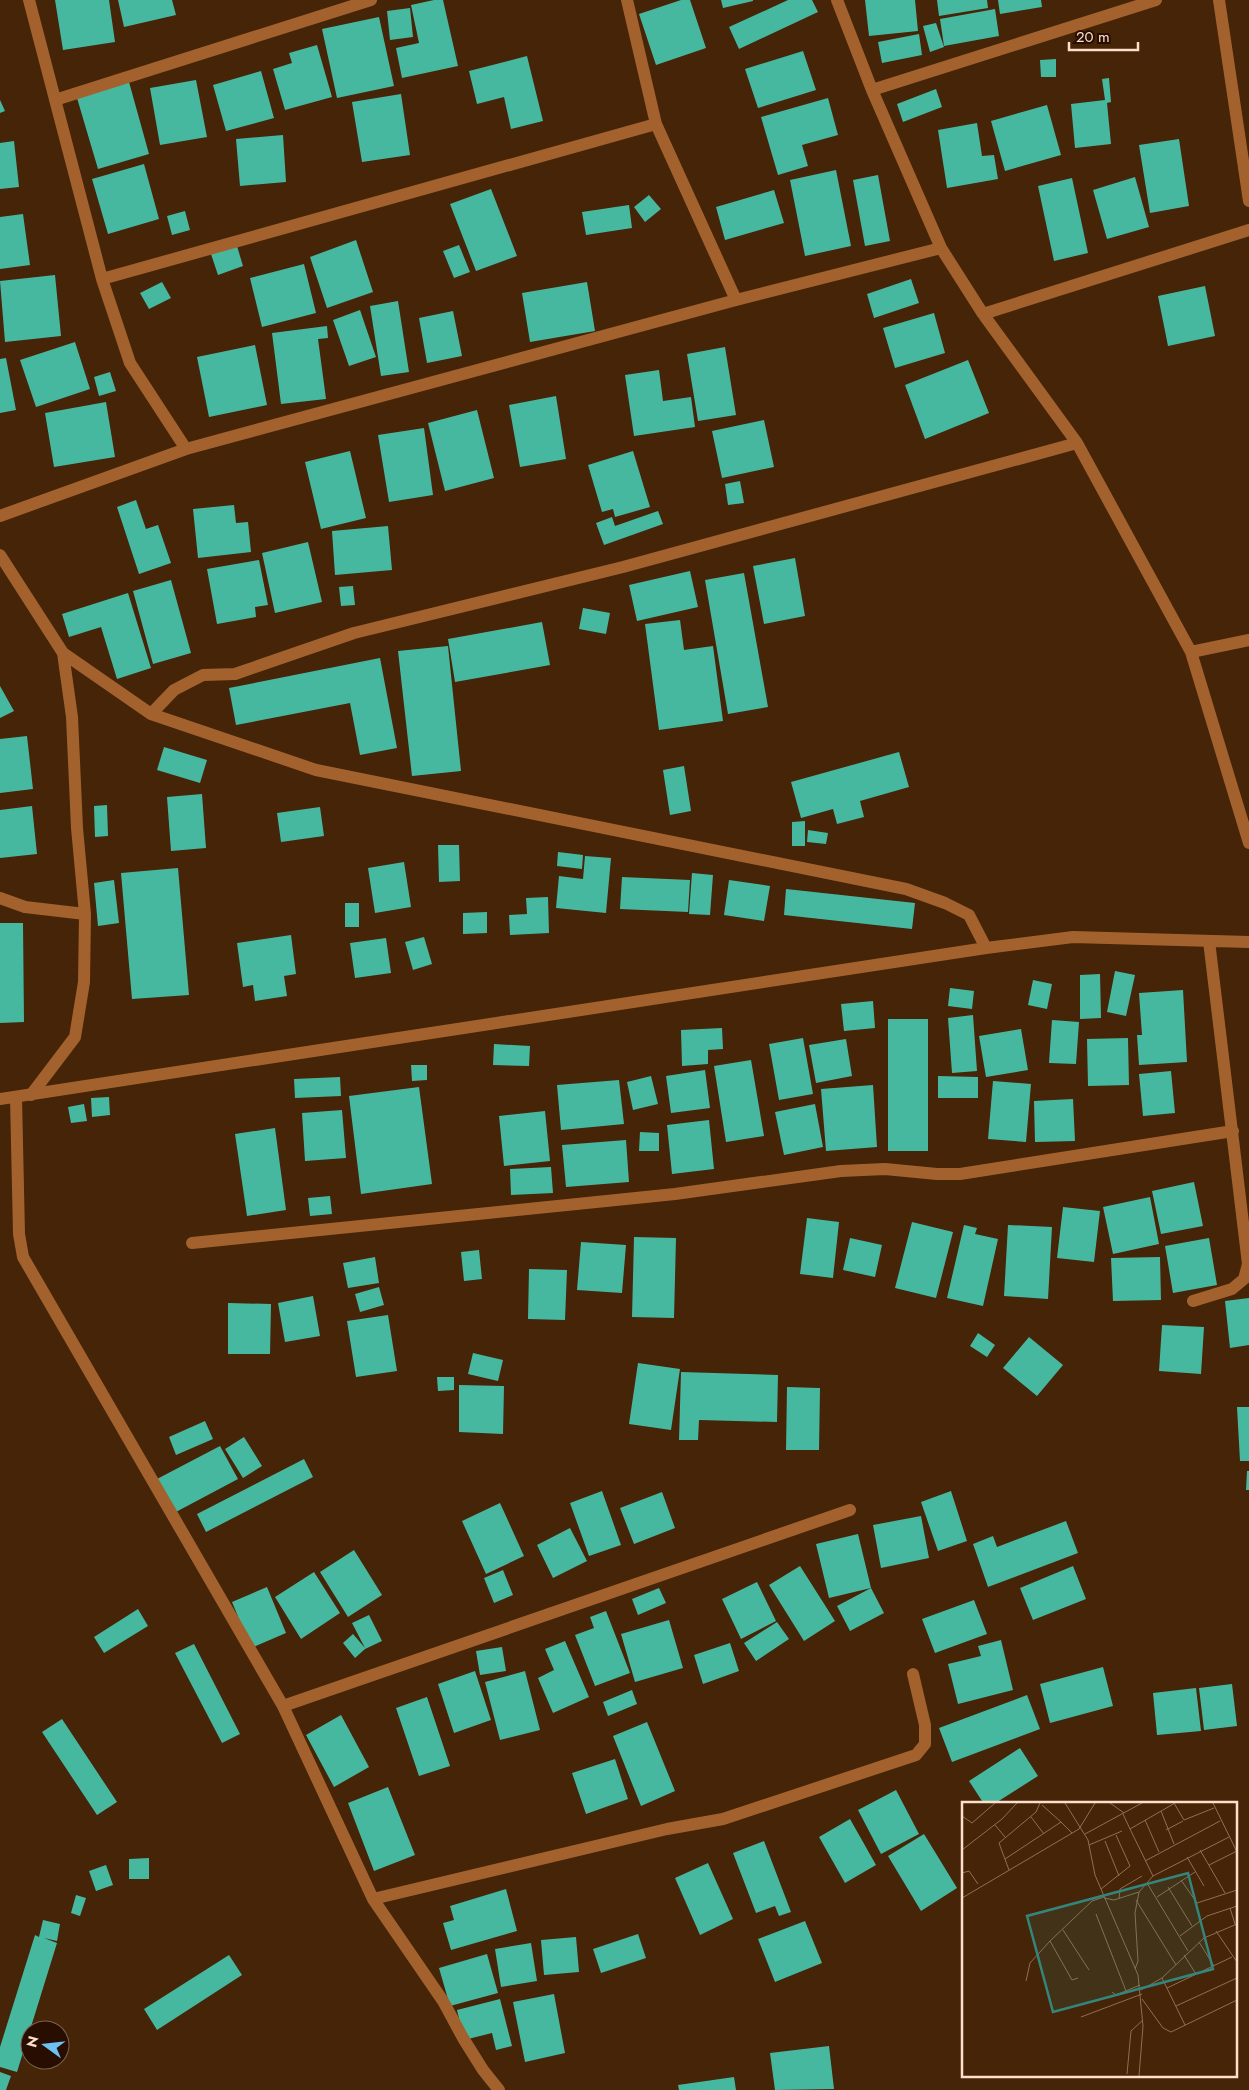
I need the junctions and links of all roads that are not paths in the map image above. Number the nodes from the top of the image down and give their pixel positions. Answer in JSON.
{"nodes":[{"id":1,"x":28,"y":0,"type":"edge"},
{"id":2,"x":371,"y":0,"type":"edge"},
{"id":3,"x":627,"y":0,"type":"edge"},
{"id":4,"x":837,"y":0,"type":"edge"},
{"id":5,"x":1156,"y":0,"type":"edge"},
{"id":6,"x":1219,"y":0,"type":"edge"},
{"id":7,"x":872,"y":90,"type":"junction"},
{"id":8,"x":55,"y":100,"type":"junction"},
{"id":9,"x":656,"y":124,"type":"junction"},
{"id":10,"x":1249,"y":201,"type":"edge"},
{"id":11,"x":1249,"y":230,"type":"edge"},
{"id":12,"x":941,"y":248,"type":"junction"},
{"id":13,"x":102,"y":279,"type":"junction"},
{"id":14,"x":736,"y":300,"type":"junction"},
{"id":15,"x":983,"y":314,"type":"junction"},
{"id":16,"x":1077,"y":443,"type":"junction"},
{"id":17,"x":186,"y":450,"type":"junction"},
{"id":18,"x":0,"y":516,"type":"edge"},
{"id":19,"x":0,"y":555,"type":"edge"},
{"id":20,"x":1249,"y":640,"type":"edge"},
{"id":21,"x":1191,"y":652,"type":"junction"},
{"id":22,"x":63,"y":653,"type":"junction"},
{"id":23,"x":151,"y":714,"type":"junction"},
{"id":24,"x":1249,"y":843,"type":"edge"},
{"id":25,"x":0,"y":898,"type":"edge"},
{"id":26,"x":84,"y":914,"type":"junction"},
{"id":27,"x":1209,"y":941,"type":"junction"},
{"id":28,"x":1249,"y":942,"type":"edge"},
{"id":29,"x":986,"y":948,"type":"junction"},
{"id":30,"x":31,"y":1094,"type":"junction"},
{"id":31,"x":16,"y":1097,"type":"junction"},
{"id":32,"x":0,"y":1099,"type":"edge"},
{"id":33,"x":1232,"y":1130,"type":"junction"},
{"id":34,"x":192,"y":1243,"type":"dead end"},
{"id":35,"x":1192,"y":1301,"type":"dead end"},
{"id":36,"x":850,"y":1510,"type":"dead end"},
{"id":37,"x":913,"y":1674,"type":"dead end"},
{"id":38,"x":283,"y":1706,"type":"junction"},
{"id":39,"x":373,"y":1899,"type":"junction"},
{"id":40,"x":498,"y":2090,"type":"edge"}],
"edges":[{"from":1,"to":8,"type":"street"},
{"from":2,"to":8,"type":"street"},
{"from":3,"to":9,"type":"street"},
{"from":4,"to":7,"type":"street"},
{"from":5,"to":7,"type":"street"},
{"from":6,"to":10,"type":"street"},
{"from":7,"to":12,"type":"street"},
{"from":8,"to":13,"type":"street"},
{"from":9,"to":13,"type":"street"},
{"from":9,"to":14,"type":"street"},
{"from":11,"to":15,"type":"street"},
{"from":12,"to":14,"type":"street"},
{"from":12,"to":15,"type":"street"},
{"from":13,"to":17,"type":"street"},
{"from":14,"to":17,"type":"street"},
{"from":15,"to":16,"type":"street"},
{"from":16,"to":21,"type":"street"},
{"from":16,"to":23,"type":"street"},
{"from":17,"to":18,"type":"street"},
{"from":19,"to":22,"type":"street"},
{"from":20,"to":21,"type":"street"},
{"from":21,"to":24,"type":"street"},
{"from":22,"to":23,"type":"street"},
{"from":22,"to":26,"type":"street"},
{"from":23,"to":29,"type":"street"},
{"from":25,"to":26,"type":"street"},
{"from":26,"to":30,"type":"street"},
{"from":27,"to":28,"type":"street"},
{"from":27,"to":29,"type":"street"},
{"from":27,"to":33,"type":"street"},
{"from":29,"to":30,"type":"street"},
{"from":30,"to":31,"type":"street"},
{"from":31,"to":32,"type":"street"},
{"from":31,"to":38,"type":"street"},
{"from":33,"to":34,"type":"street"},
{"from":33,"to":35,"type":"street"},
{"from":36,"to":38,"type":"street"},
{"from":37,"to":39,"type":"street"},
{"from":38,"to":39,"type":"street"},
{"from":39,"to":40,"type":"street"}]}
